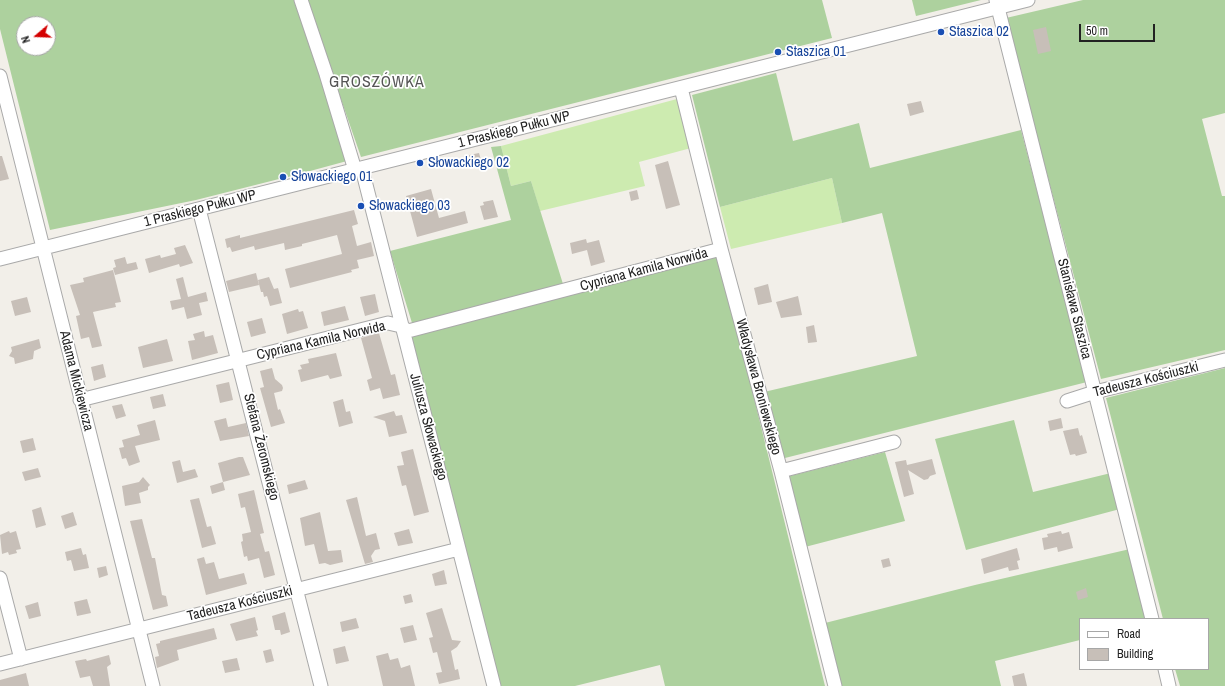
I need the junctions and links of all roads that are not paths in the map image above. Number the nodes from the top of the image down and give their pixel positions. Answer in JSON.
{"nodes":[{"id":1,"x":301,"y":0,"type":"edge"},
{"id":2,"x":1028,"y":0,"type":"edge"},
{"id":3,"x":997,"y":4,"type":"edge"},
{"id":4,"x":0,"y":76,"type":"edge"},
{"id":5,"x":681,"y":88,"type":"junction"},
{"id":6,"x":5,"y":122,"type":"edge"},
{"id":7,"x":358,"y":170,"type":"junction"},
{"id":8,"x":199,"y":209,"type":"junction"},
{"id":9,"x":42,"y":248,"type":"junction"},
{"id":10,"x":721,"y":250,"type":"junction"},
{"id":11,"x":0,"y":259,"type":"edge"},
{"id":12,"x":401,"y":326,"type":"junction"},
{"id":13,"x":238,"y":360,"type":"junction"},
{"id":14,"x":1225,"y":360,"type":"edge"},
{"id":15,"x":1095,"y":392,"type":"junction"},
{"id":16,"x":80,"y":400,"type":"junction"},
{"id":17,"x":1067,"y":401,"type":"dead end"},
{"id":18,"x":894,"y":442,"type":"dead end"},
{"id":19,"x":781,"y":471,"type":"junction"},
{"id":20,"x":459,"y":549,"type":"junction"},
{"id":21,"x":0,"y":578,"type":"edge"},
{"id":22,"x":297,"y":589,"type":"junction"},
{"id":23,"x":1152,"y":618,"type":"edge"},
{"id":24,"x":139,"y":629,"type":"junction"},
{"id":25,"x":22,"y":659,"type":"junction"},
{"id":26,"x":0,"y":664,"type":"edge"},
{"id":27,"x":1165,"y":670,"type":"edge"},
{"id":28,"x":153,"y":686,"type":"edge"},
{"id":29,"x":321,"y":686,"type":"edge"},
{"id":30,"x":494,"y":686,"type":"edge"},
{"id":31,"x":834,"y":686,"type":"edge"},
{"id":32,"x":1169,"y":686,"type":"edge"}],
"edges":[{"from":1,"to":7,"type":"street","name":"Juliusza Słowackiego"},
{"from":2,"to":3,"type":"street","name":"1 Praskiego Pułku WP"},
{"from":3,"to":5,"type":"street","name":"1 Praskiego Pułku WP"},
{"from":3,"to":15,"type":"street","name":"Stanisława Staszica"},
{"from":4,"to":6,"type":"street","name":"Adama Mickiewicza"},
{"from":5,"to":7,"type":"street","name":"1 Praskiego Pułku WP"},
{"from":5,"to":10,"type":"street","name":"Władysława Broniewskiego"},
{"from":6,"to":9,"type":"street","name":"Adama Mickiewicza"},
{"from":7,"to":8,"type":"street","name":"1 Praskiego Pułku WP"},
{"from":7,"to":12,"type":"street","name":"Juliusza Słowackiego"},
{"from":8,"to":9,"type":"street","name":"1 Praskiego Pułku WP"},
{"from":8,"to":13,"type":"street","name":"Stefana Żeromskiego"},
{"from":9,"to":11,"type":"street","name":"1 Praskiego Pułku WP"},
{"from":9,"to":16,"type":"street","name":"Adama Mickiewicza"},
{"from":10,"to":12,"type":"street","name":"Cypriana Kamila Norwida"},
{"from":10,"to":19,"type":"street","name":"Władysława Broniewskiego"},
{"from":12,"to":13,"type":"street","name":"Cypriana Kamila Norwida"},
{"from":12,"to":20,"type":"street","name":"Juliusza Słowackiego"},
{"from":13,"to":16,"type":"street","name":"Cypriana Kamila Norwida"},
{"from":13,"to":22,"type":"street","name":"Stefana Żeromskiego"},
{"from":14,"to":15,"type":"street","name":"Tadeusza Kościuszki"},
{"from":15,"to":17,"type":"street","name":"Tadeusza Kościuszki"},
{"from":15,"to":23,"type":"street","name":"Stanisława Staszica"},
{"from":16,"to":24,"type":"street","name":"Adama Mickiewicza"},
{"from":18,"to":19,"type":"street"},
{"from":19,"to":31,"type":"street","name":"Władysława Broniewskiego"},
{"from":20,"to":22,"type":"street","name":"Tadeusza Kościuszki"},
{"from":20,"to":30,"type":"street","name":"Juliusza Słowackiego"},
{"from":21,"to":25,"type":"street"},
{"from":22,"to":24,"type":"street","name":"Tadeusza Kościuszki"},
{"from":22,"to":29,"type":"street","name":"Stefana Żeromskiego"},
{"from":24,"to":25,"type":"street","name":"Tadeusza Kościuszki"},
{"from":24,"to":28,"type":"street","name":"Adama Mickiewicza"},
{"from":25,"to":26,"type":"street","name":"Tadeusza Kościuszki"},
{"from":27,"to":32,"type":"street"}]}
